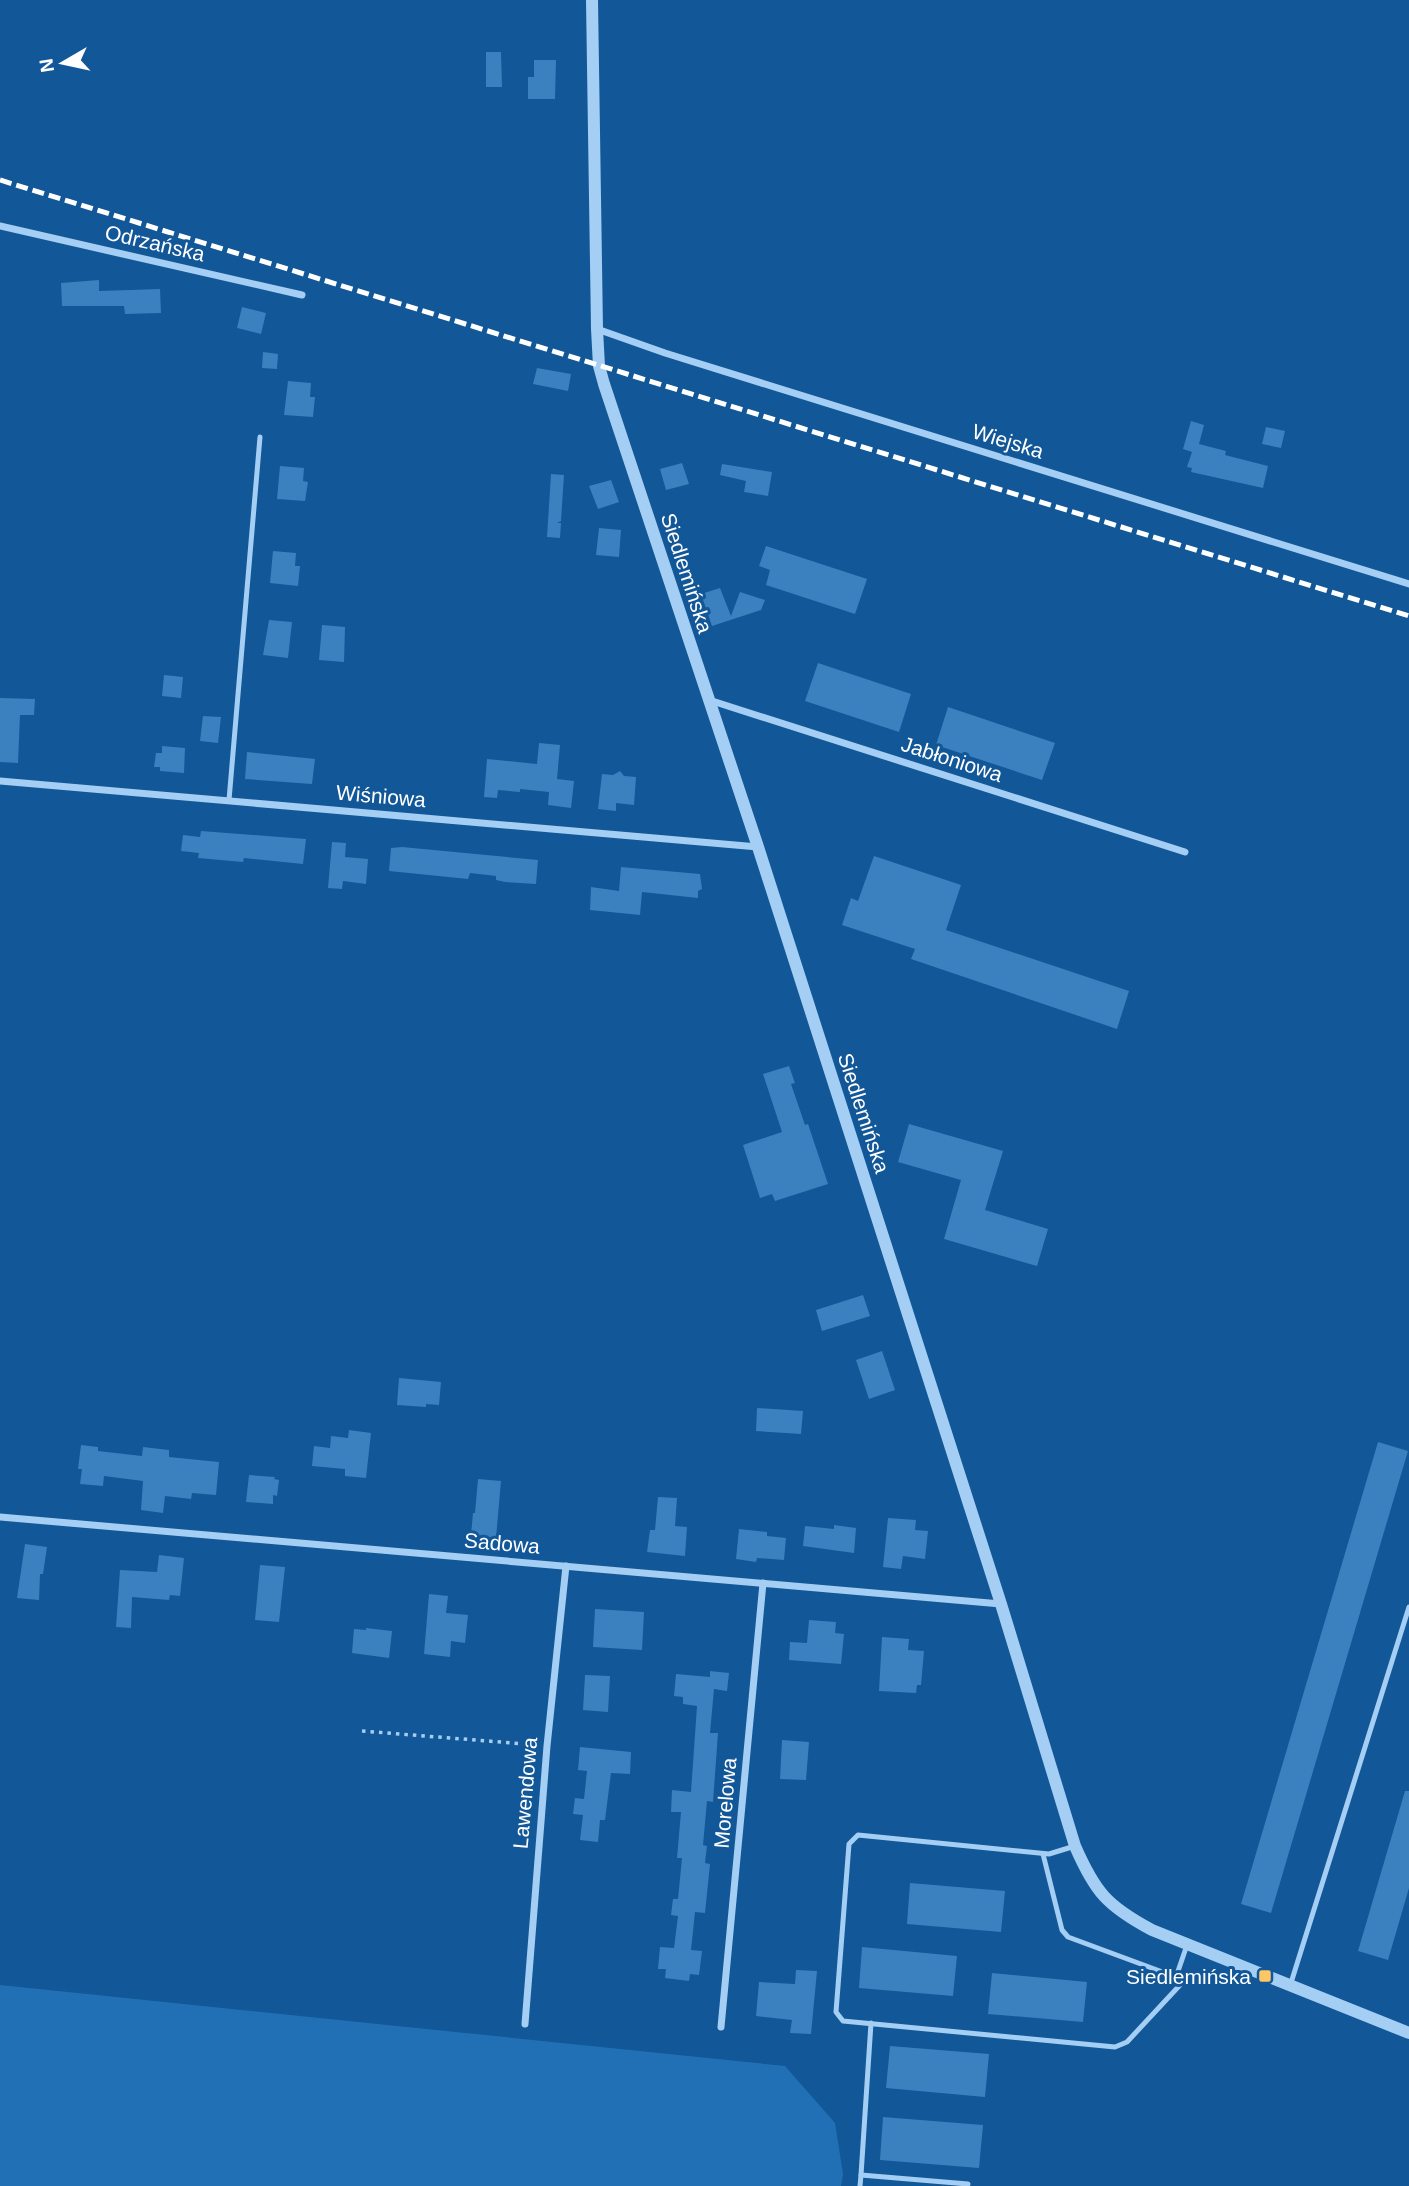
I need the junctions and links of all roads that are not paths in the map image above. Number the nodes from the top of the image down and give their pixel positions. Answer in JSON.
{"nodes":[{"id":1,"x":592,"y":0,"type":"edge"},
{"id":2,"x":0,"y":226,"type":"edge"},
{"id":3,"x":302,"y":295,"type":"dead end"},
{"id":4,"x":597,"y":329,"type":"junction"},
{"id":5,"x":260,"y":437,"type":"dead end"},
{"id":6,"x":1409,"y":584,"type":"edge"},
{"id":7,"x":709,"y":700,"type":"junction"},
{"id":8,"x":0,"y":781,"type":"edge"},
{"id":9,"x":229,"y":800,"type":"junction"},
{"id":10,"x":758,"y":847,"type":"junction"},
{"id":11,"x":1185,"y":852,"type":"dead end"},
{"id":12,"x":0,"y":1517,"type":"edge"},
{"id":13,"x":566,"y":1566,"type":"junction"},
{"id":14,"x":764,"y":1583,"type":"junction"},
{"id":15,"x":1000,"y":1604,"type":"junction"},
{"id":16,"x":1409,"y":1607,"type":"edge"},
{"id":17,"x":1075,"y":1846,"type":"junction"},
{"id":18,"x":1043,"y":1854,"type":"junction"},
{"id":19,"x":1187,"y":1945,"type":"junction"},
{"id":20,"x":1176,"y":1977,"type":"junction"},
{"id":21,"x":1290,"y":1986,"type":"junction"},
{"id":22,"x":871,"y":2023,"type":"junction"},
{"id":23,"x":524,"y":2024,"type":"dead end"},
{"id":24,"x":721,"y":2027,"type":"dead end"},
{"id":25,"x":1409,"y":2033,"type":"edge"},
{"id":26,"x":861,"y":2175,"type":"junction"},
{"id":27,"x":860,"y":2186,"type":"edge"},
{"id":28,"x":966,"y":2186,"type":"edge"}],
"edges":[{"from":1,"to":4,"type":"street","name":"Siedlemińska"},
{"from":2,"to":3,"type":"street","name":"Odrzańska"},
{"from":4,"to":6,"type":"street","name":"Wiejska"},
{"from":4,"to":7,"type":"street","name":"Siedlemińska"},
{"from":5,"to":9,"type":"lane"},
{"from":7,"to":10,"type":"street","name":"Siedlemińska"},
{"from":7,"to":11,"type":"street","name":"Jabłoniowa"},
{"from":8,"to":9,"type":"street","name":"Wiśniowa"},
{"from":9,"to":10,"type":"street","name":"Wiśniowa"},
{"from":10,"to":15,"type":"street","name":"Siedlemińska"},
{"from":12,"to":13,"type":"street","name":"Sadowa"},
{"from":13,"to":14,"type":"street","name":"Sadowa"},
{"from":13,"to":23,"type":"street","name":"Lawendowa"},
{"from":14,"to":15,"type":"street","name":"Sadowa"},
{"from":14,"to":24,"type":"street","name":"Morelowa"},
{"from":15,"to":17,"type":"street","name":"Siedlemińska"},
{"from":16,"to":21,"type":"lane"},
{"from":17,"to":18,"type":"lane"},
{"from":17,"to":19,"type":"street","name":"Siedlemińska"},
{"from":18,"to":20,"type":"lane"},
{"from":18,"to":22,"type":"lane"},
{"from":19,"to":20,"type":"lane"},
{"from":19,"to":21,"type":"street","name":"Siedlemińska"},
{"from":20,"to":22,"type":"lane"},
{"from":21,"to":25,"type":"street","name":"Siedlemińska"},
{"from":22,"to":26,"type":"lane"},
{"from":26,"to":27,"type":"lane"},
{"from":26,"to":28,"type":"lane"}]}
